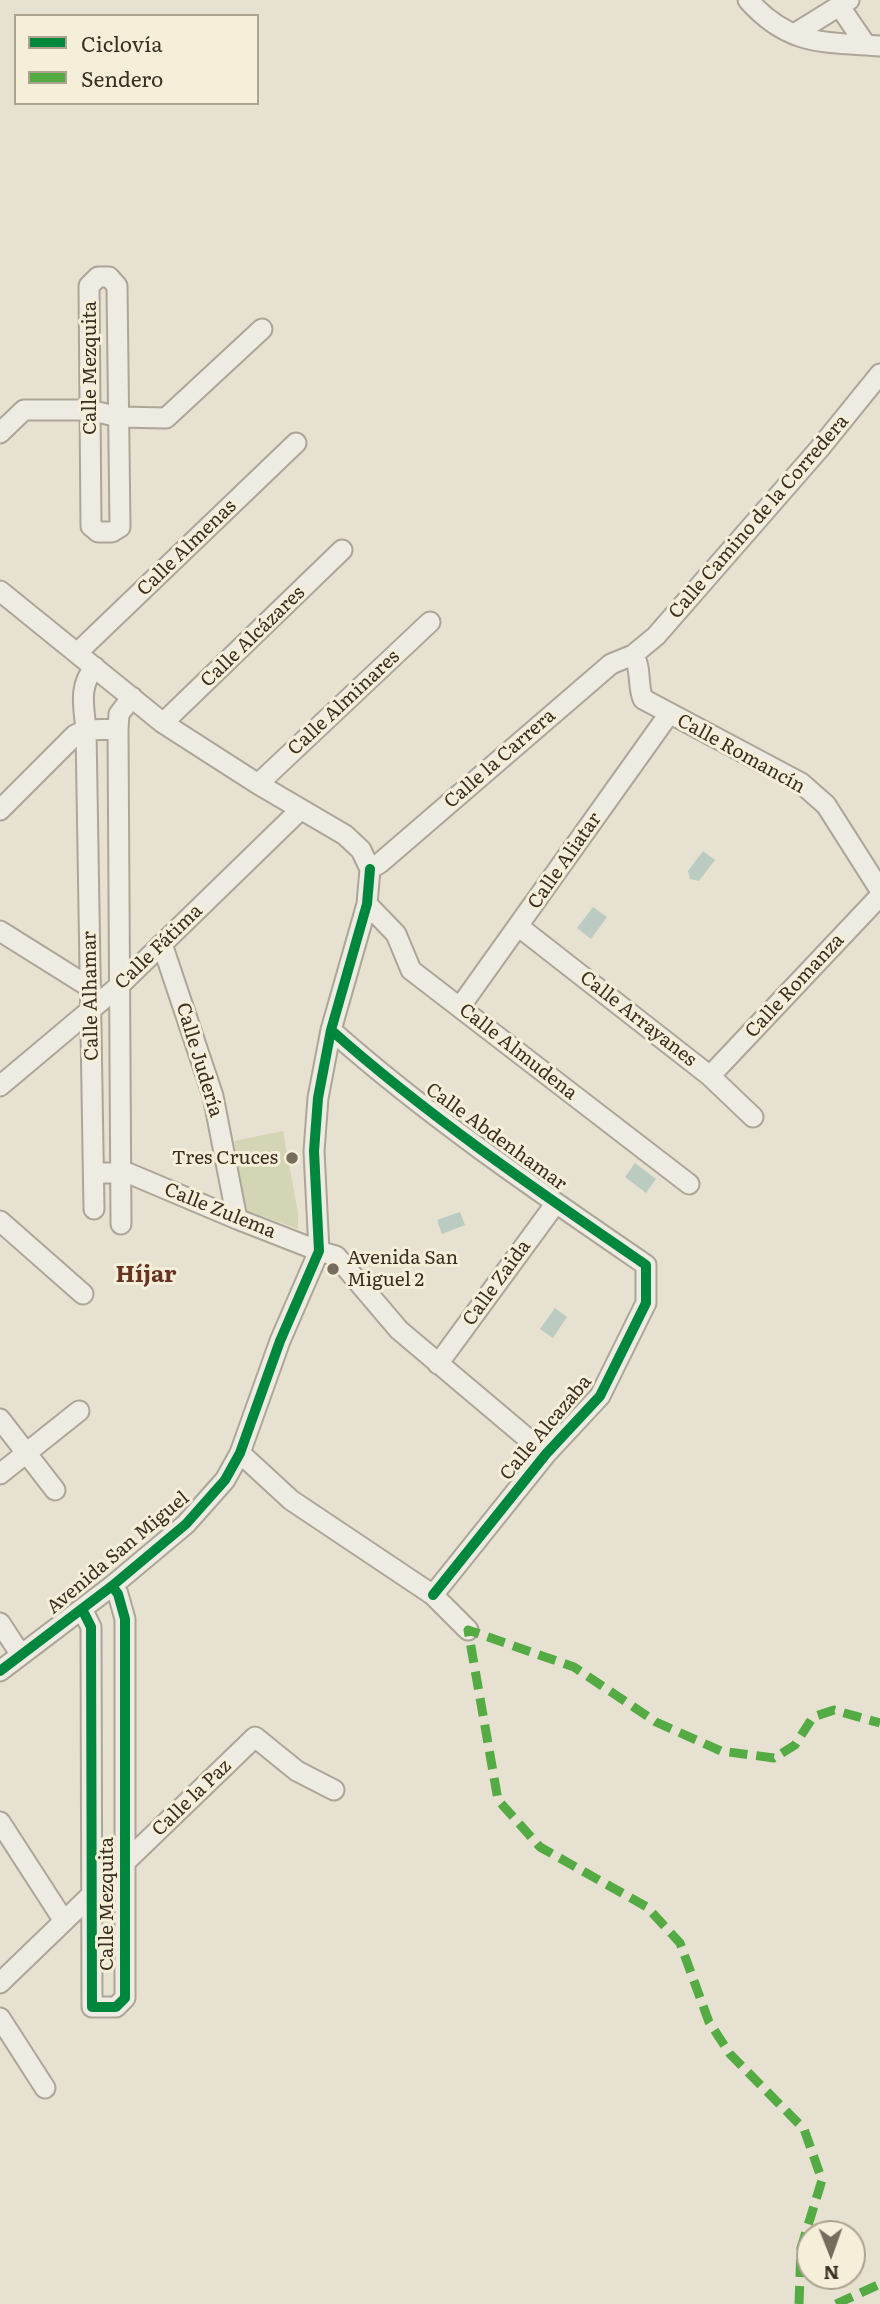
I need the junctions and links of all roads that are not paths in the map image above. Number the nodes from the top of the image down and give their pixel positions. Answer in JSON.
{"nodes":[{"id":1,"x":748,"y":0,"type":"edge"},
{"id":2,"x":844,"y":4,"type":"edge"},
{"id":3,"x":794,"y":34,"type":"junction"},
{"id":4,"x":873,"y":46,"type":"edge"},
{"id":5,"x":262,"y":329,"type":"dead end"},
{"id":6,"x":880,"y":374,"type":"edge"},
{"id":7,"x":89,"y":410,"type":"junction"},
{"id":8,"x":119,"y":417,"type":"junction"},
{"id":9,"x":0,"y":433,"type":"edge"},
{"id":10,"x":296,"y":443,"type":"dead end"},
{"id":11,"x":342,"y":551,"type":"dead end"},
{"id":12,"x":1,"y":595,"type":"edge"},
{"id":13,"x":430,"y":622,"type":"dead end"},
{"id":14,"x":77,"y":653,"type":"junction"},
{"id":15,"x":633,"y":655,"type":"junction"},
{"id":16,"x":95,"y":667,"type":"junction"},
{"id":17,"x":131,"y":697,"type":"junction"},
{"id":18,"x":669,"y":714,"type":"junction"},
{"id":19,"x":163,"y":723,"type":"junction"},
{"id":20,"x":118,"y":729,"type":"junction"},
{"id":21,"x":86,"y":730,"type":"junction"},
{"id":22,"x":258,"y":785,"type":"junction"},
{"id":23,"x":0,"y":810,"type":"edge"},
{"id":24,"x":300,"y":810,"type":"junction"},
{"id":25,"x":88,"y":841,"type":"junction"},
{"id":26,"x":118,"y":841,"type":"junction"},
{"id":27,"x":370,"y":869,"type":"junction"},
{"id":28,"x":880,"y":890,"type":"edge"},
{"id":29,"x":880,"y":896,"type":"edge"},
{"id":30,"x":366,"y":904,"type":"junction"},
{"id":31,"x":518,"y":926,"type":"junction"},
{"id":32,"x":0,"y":931,"type":"edge"},
{"id":33,"x":162,"y":944,"type":"junction"},
{"id":34,"x":119,"y":986,"type":"junction"},
{"id":35,"x":91,"y":988,"type":"junction"},
{"id":36,"x":460,"y":1007,"type":"junction"},
{"id":37,"x":92,"y":1011,"type":"junction"},
{"id":38,"x":331,"y":1030,"type":"junction"},
{"id":39,"x":4,"y":1076,"type":"edge"},
{"id":40,"x":710,"y":1076,"type":"junction"},
{"id":41,"x":753,"y":1117,"type":"dead end"},
{"id":42,"x":94,"y":1151,"type":"junction"},
{"id":43,"x":120,"y":1151,"type":"junction"},
{"id":44,"x":94,"y":1173,"type":"junction"},
{"id":45,"x":120,"y":1173,"type":"junction"},
{"id":46,"x":689,"y":1184,"type":"dead end"},
{"id":47,"x":556,"y":1203,"type":"junction"},
{"id":48,"x":94,"y":1209,"type":"dead end"},
{"id":49,"x":237,"y":1219,"type":"junction"},
{"id":50,"x":0,"y":1221,"type":"edge"},
{"id":51,"x":121,"y":1224,"type":"dead end"},
{"id":52,"x":319,"y":1251,"type":"junction"},
{"id":53,"x":646,"y":1265,"type":"joint"},
{"id":54,"x":83,"y":1294,"type":"dead end"},
{"id":55,"x":438,"y":1364,"type":"junction"},
{"id":56,"x":79,"y":1411,"type":"dead end"},
{"id":57,"x":0,"y":1419,"type":"edge"},
{"id":58,"x":26,"y":1453,"type":"junction"},
{"id":59,"x":240,"y":1453,"type":"junction"},
{"id":60,"x":546,"y":1454,"type":"junction"},
{"id":61,"x":0,"y":1474,"type":"edge"},
{"id":62,"x":55,"y":1490,"type":"dead end"},
{"id":63,"x":112,"y":1586,"type":"junction"},
{"id":64,"x":433,"y":1595,"type":"junction"},
{"id":65,"x":82,"y":1609,"type":"junction"},
{"id":66,"x":0,"y":1623,"type":"edge"},
{"id":67,"x":468,"y":1630,"type":"dead end"},
{"id":68,"x":21,"y":1655,"type":"junction"},
{"id":69,"x":0,"y":1671,"type":"edge"},
{"id":70,"x":334,"y":1790,"type":"dead end"},
{"id":71,"x":0,"y":1822,"type":"edge"},
{"id":72,"x":125,"y":1864,"type":"junction"},
{"id":73,"x":92,"y":1893,"type":"junction"},
{"id":74,"x":64,"y":1921,"type":"junction"},
{"id":75,"x":0,"y":1983,"type":"edge"},
{"id":76,"x":0,"y":2018,"type":"edge"},
{"id":77,"x":45,"y":2088,"type":"dead end"}],
"edges":[{"from":1,"to":3,"type":"street"},
{"from":2,"to":3,"type":"street"},
{"from":2,"to":4,"type":"street"},
{"from":3,"to":4,"type":"street"},
{"from":5,"to":8,"type":"street"},
{"from":6,"to":15,"type":"street","name":"Calle Camino de la Corredera"},
{"from":7,"to":8,"type":"street"},
{"from":7,"to":8,"type":"street","name":"Calle Mezquita"},
{"from":7,"to":8,"type":"street","name":"Calle Mezquita"},
{"from":7,"to":9,"type":"street"},
{"from":10,"to":14,"type":"street","name":"Calle Almenas"},
{"from":11,"to":19,"type":"street","name":"Calle Alcázares"},
{"from":12,"to":14,"type":"street"},
{"from":13,"to":22,"type":"street","name":"Calle Alminares"},
{"from":14,"to":16,"type":"street"},
{"from":15,"to":18,"type":"street","name":"Calle Romancín"},
{"from":15,"to":27,"type":"street","name":"Calle la Carrera"},
{"from":16,"to":17,"type":"street"},
{"from":16,"to":21,"type":"street","name":"Calle Alhamar"},
{"from":17,"to":19,"type":"street"},
{"from":17,"to":20,"type":"street","name":"Calle Alhamar"},
{"from":18,"to":28,"type":"street","name":"Calle Romancín"},
{"from":18,"to":31,"type":"street","name":"Calle Aliatar"},
{"from":19,"to":22,"type":"street"},
{"from":20,"to":21,"type":"street"},
{"from":20,"to":26,"type":"street","name":"Calle Alhamar"},
{"from":21,"to":23,"type":"street"},
{"from":21,"to":25,"type":"street","name":"Calle Alhamar"},
{"from":22,"to":24,"type":"street"},
{"from":24,"to":27,"type":"street"},
{"from":24,"to":33,"type":"street","name":"Calle Fátima"},
{"from":25,"to":26,"type":"street"},
{"from":25,"to":35,"type":"street","name":"Calle Alhamar"},
{"from":26,"to":34,"type":"street","name":"Calle Alhamar"},
{"from":27,"to":30,"type":"street"},
{"from":29,"to":40,"type":"street","name":"Calle Romanza"},
{"from":30,"to":36,"type":"street","name":"Calle Almudena"},
{"from":30,"to":38,"type":"street"},
{"from":31,"to":36,"type":"street","name":"Calle Aliatar"},
{"from":31,"to":40,"type":"street","name":"Calle Arrayanes"},
{"from":32,"to":35,"type":"street"},
{"from":33,"to":34,"type":"street","name":"Calle Fátima"},
{"from":33,"to":49,"type":"street","name":"Calle Judería"},
{"from":34,"to":37,"type":"street","name":"Calle Fátima"},
{"from":34,"to":43,"type":"street","name":"Calle Alhamar"},
{"from":35,"to":37,"type":"street","name":"Calle Alhamar"},
{"from":36,"to":46,"type":"street","name":"Calle Almudena"},
{"from":37,"to":39,"type":"street","name":"Calle Fátima"},
{"from":37,"to":42,"type":"street","name":"Calle Alhamar"},
{"from":38,"to":47,"type":"street","name":"Calle Abdenhamar"},
{"from":38,"to":52,"type":"street"},
{"from":40,"to":41,"type":"street","name":"Calle Arrayanes"},
{"from":42,"to":43,"type":"street"},
{"from":42,"to":44,"type":"street","name":"Calle Alhamar"},
{"from":43,"to":45,"type":"street","name":"Calle Alhamar"},
{"from":44,"to":45,"type":"street"},
{"from":44,"to":48,"type":"street","name":"Calle Alhamar"},
{"from":45,"to":49,"type":"street","name":"Calle Zulema"},
{"from":45,"to":51,"type":"street","name":"Calle Alhamar"},
{"from":47,"to":53,"type":"street","name":"Calle Abdenhamar"},
{"from":47,"to":55,"type":"street","name":"Calle Zaida"},
{"from":49,"to":52,"type":"street","name":"Calle Zulema"},
{"from":50,"to":54,"type":"street"},
{"from":52,"to":55,"type":"street","name":"Calle Zulema"},
{"from":52,"to":59,"type":"street","name":"Avenida San Miguel"},
{"from":53,"to":60,"type":"street","name":"Calle Alcazaba"},
{"from":55,"to":60,"type":"street","name":"Calle Zulema"},
{"from":56,"to":58,"type":"street"},
{"from":57,"to":58,"type":"street"},
{"from":58,"to":61,"type":"street"},
{"from":58,"to":62,"type":"street"},
{"from":59,"to":63,"type":"street","name":"Avenida San Miguel"},
{"from":59,"to":64,"type":"street"},
{"from":60,"to":64,"type":"street","name":"Calle Alcazaba"},
{"from":63,"to":65,"type":"street","name":"Avenida San Miguel"},
{"from":63,"to":72,"type":"street","name":"Calle Mezquita"},
{"from":64,"to":67,"type":"street"},
{"from":65,"to":68,"type":"street","name":"Avenida San Miguel"},
{"from":65,"to":73,"type":"street","name":"Calle Mezquita"},
{"from":66,"to":68,"type":"street"},
{"from":68,"to":69,"type":"street","name":"Avenida San Miguel"},
{"from":70,"to":72,"type":"street","name":"Calle la Paz"},
{"from":71,"to":74,"type":"street"},
{"from":72,"to":73,"type":"street","name":"Calle la Paz"},
{"from":72,"to":73,"type":"street","name":"Calle Mezquita"},
{"from":73,"to":74,"type":"street","name":"Calle la Paz"},
{"from":74,"to":75,"type":"street","name":"Calle la Paz"},
{"from":76,"to":77,"type":"street"}]}
